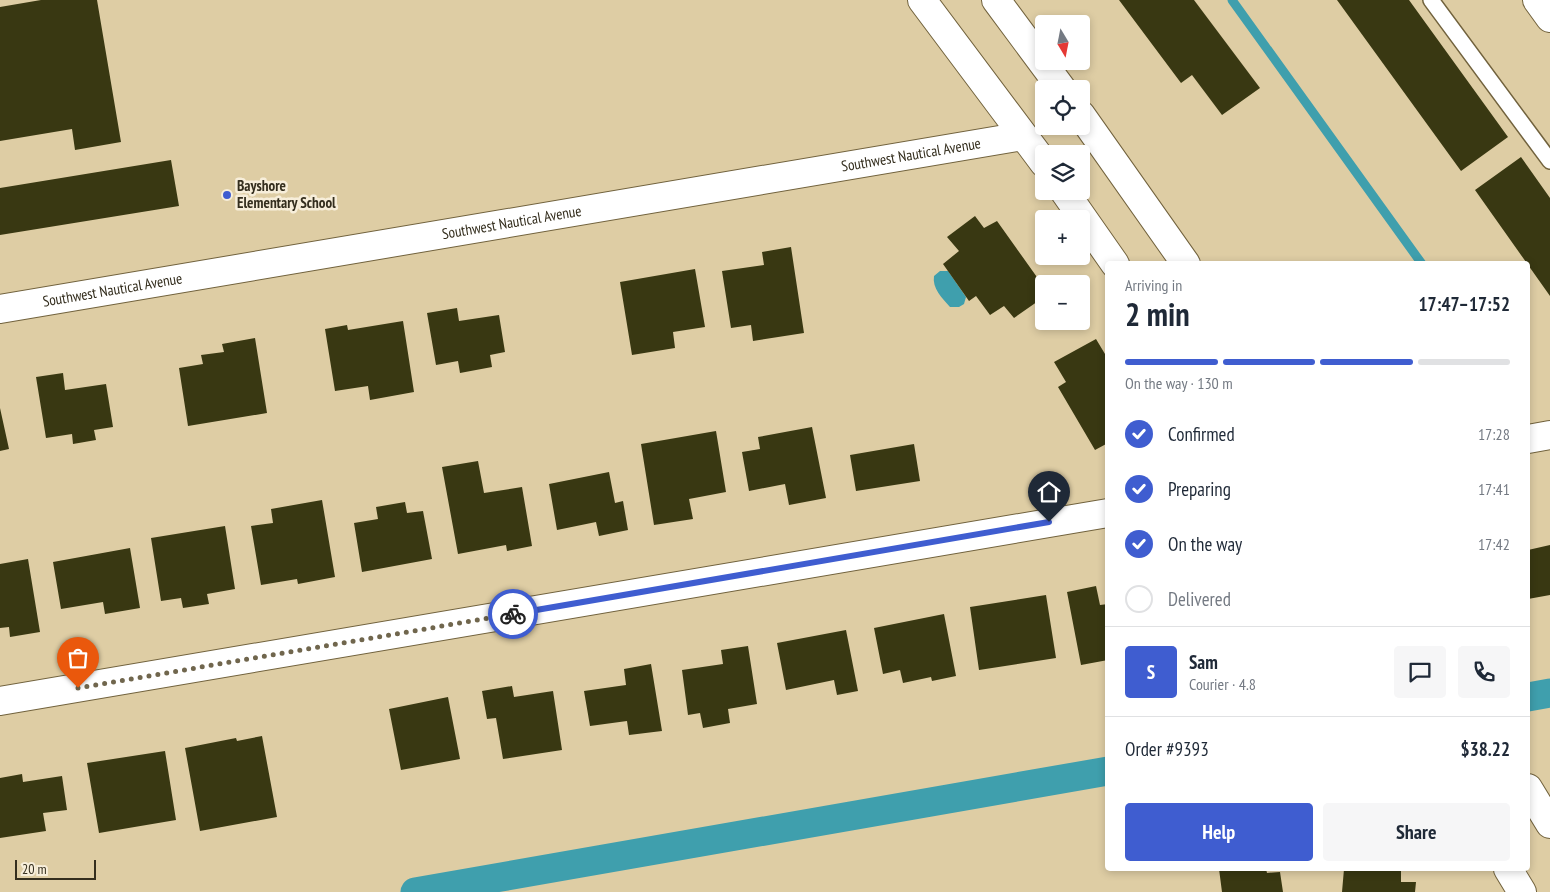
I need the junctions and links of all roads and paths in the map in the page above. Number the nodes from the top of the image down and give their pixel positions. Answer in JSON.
{"nodes":[{"id":1,"x":922,"y":0,"type":"edge"},
{"id":2,"x":996,"y":0,"type":"edge"},
{"id":3,"x":1431,"y":0,"type":"edge"},
{"id":4,"x":1538,"y":0,"type":"edge"},
{"id":5,"x":1550,"y":18,"type":"edge"},
{"id":6,"x":1055,"y":80,"type":"edge"},
{"id":7,"x":1090,"y":128,"type":"edge"},
{"id":8,"x":1023,"y":136,"type":"junction"},
{"id":9,"x":1035,"y":151,"type":"edge"},
{"id":10,"x":1550,"y":162,"type":"edge"},
{"id":11,"x":1070,"y":200,"type":"edge"},
{"id":12,"x":1113,"y":261,"type":"edge"},
{"id":13,"x":1184,"y":261,"type":"edge"},
{"id":14,"x":0,"y":309,"type":"edge"},
{"id":15,"x":1550,"y":435,"type":"edge"},
{"id":16,"x":1530,"y":439,"type":"edge"},
{"id":17,"x":1105,"y":513,"type":"edge"},
{"id":18,"x":0,"y":701,"type":"edge"},
{"id":19,"x":1530,"y":791,"type":"edge"},
{"id":20,"x":1550,"y":824,"type":"edge"},
{"id":21,"x":1509,"y":871,"type":"edge"},
{"id":22,"x":1522,"y":892,"type":"edge"}],
"edges":[{"from":1,"to":8,"type":"street"},
{"from":2,"to":6,"type":"street"},
{"from":3,"to":10,"type":"lane"},
{"from":4,"to":5,"type":"street"},
{"from":7,"to":13,"type":"street"},
{"from":8,"to":9,"type":"street"},
{"from":8,"to":14,"type":"street","name":"Southwest Nautical Avenue"},
{"from":11,"to":12,"type":"street"},
{"from":15,"to":16,"type":"street"},
{"from":17,"to":18,"type":"street"},
{"from":19,"to":20,"type":"street"},
{"from":21,"to":22,"type":"street"}]}
